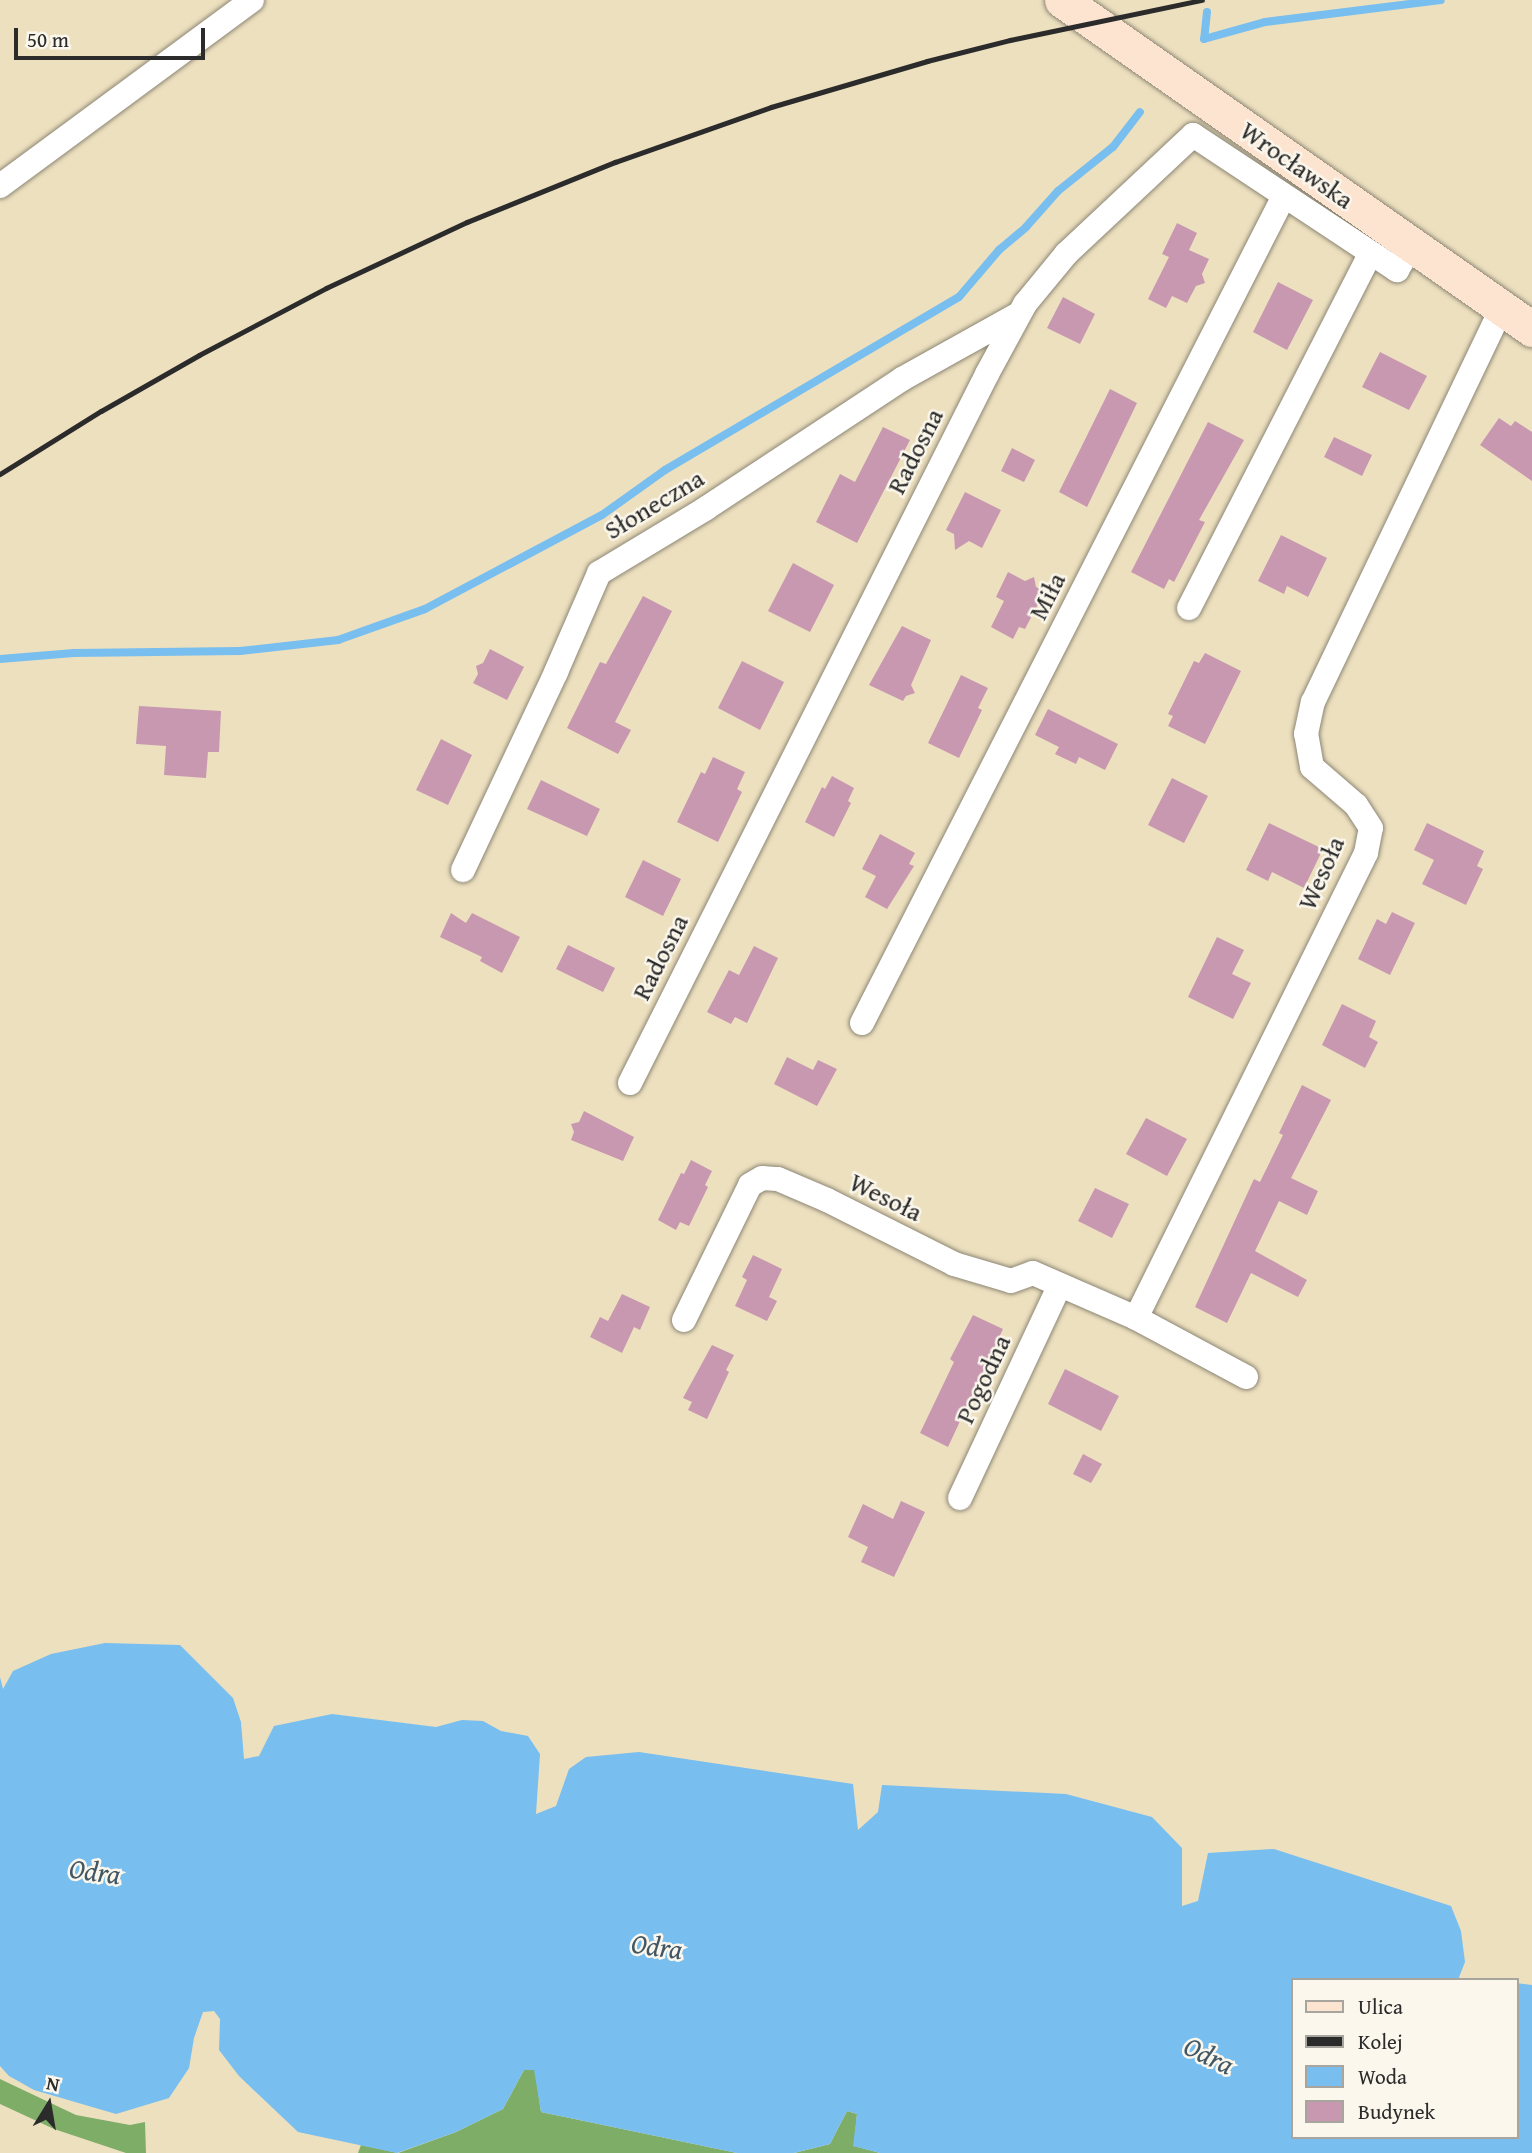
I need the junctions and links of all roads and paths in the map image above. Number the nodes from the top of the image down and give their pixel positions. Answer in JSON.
{"nodes":[{"id":1,"x":252,"y":0,"type":"edge"},
{"id":2,"x":1062,"y":0,"type":"edge"},
{"id":3,"x":0,"y":186,"type":"edge"},
{"id":4,"x":1284,"y":196,"type":"junction"},
{"id":5,"x":1412,"y":246,"type":"junction"},
{"id":6,"x":1370,"y":255,"type":"junction"},
{"id":7,"x":1502,"y":308,"type":"junction"},
{"id":8,"x":1019,"y":314,"type":"junction"},
{"id":9,"x":1532,"y":329,"type":"edge"},
{"id":10,"x":1189,"y":608,"type":"dead end"},
{"id":11,"x":463,"y":870,"type":"dead end"},
{"id":12,"x":862,"y":1023,"type":"dead end"},
{"id":13,"x":630,"y":1083,"type":"dead end"},
{"id":14,"x":1060,"y":1285,"type":"junction"},
{"id":15,"x":1136,"y":1318,"type":"junction"},
{"id":16,"x":684,"y":1320,"type":"dead end"},
{"id":17,"x":1246,"y":1377,"type":"dead end"},
{"id":18,"x":960,"y":1498,"type":"dead end"}],
"edges":[{"from":1,"to":3,"type":"street"},
{"from":2,"to":5,"type":"main road","name":"Wrocławska"},
{"from":4,"to":6,"type":"street","name":"Radosna"},
{"from":4,"to":8,"type":"street","name":"Radosna"},
{"from":4,"to":12,"type":"street","name":"Miła"},
{"from":5,"to":6,"type":"street","name":"Radosna"},
{"from":5,"to":7,"type":"main road","name":"Wrocławska"},
{"from":6,"to":10,"type":"street"},
{"from":7,"to":9,"type":"main road","name":"Wrocławska"},
{"from":7,"to":15,"type":"street","name":"Wesoła"},
{"from":8,"to":11,"type":"street","name":"Słoneczna"},
{"from":8,"to":13,"type":"street","name":"Radosna"},
{"from":14,"to":15,"type":"street","name":"Wesoła"},
{"from":14,"to":16,"type":"street","name":"Wesoła"},
{"from":14,"to":18,"type":"street","name":"Pogodna"},
{"from":15,"to":17,"type":"street","name":"Wesoła"}]}
